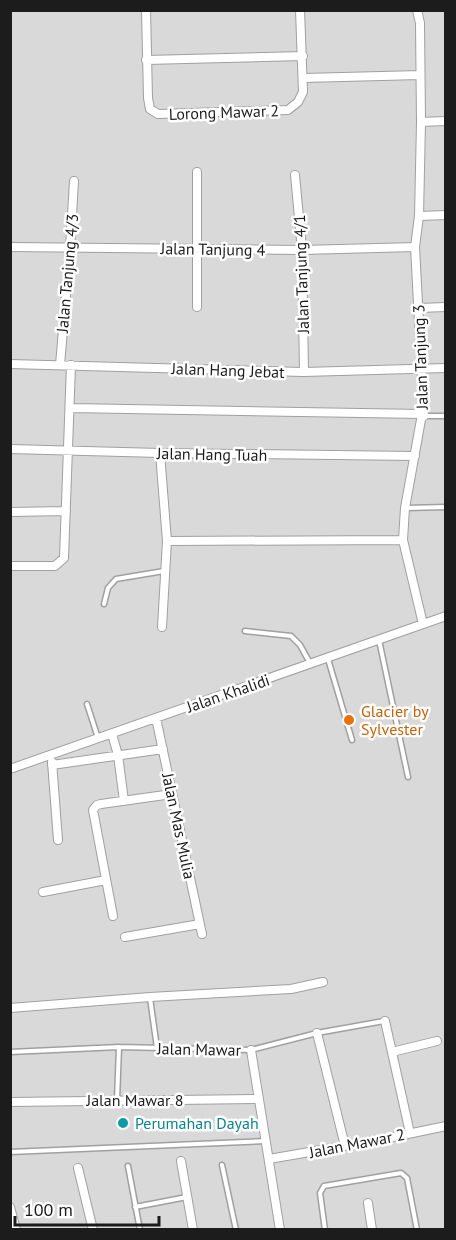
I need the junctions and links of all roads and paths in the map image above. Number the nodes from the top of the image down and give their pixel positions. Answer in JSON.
{"nodes":[{"id":1,"x":146,"y":10,"type":"edge"},
{"id":2,"x":300,"y":10,"type":"edge"},
{"id":3,"x":417,"y":10,"type":"edge"},
{"id":4,"x":303,"y":56,"type":"junction"},
{"id":5,"x":146,"y":60,"type":"junction"},
{"id":6,"x":420,"y":75,"type":"junction"},
{"id":7,"x":304,"y":78,"type":"junction"},
{"id":8,"x":446,"y":121,"type":"edge"},
{"id":9,"x":421,"y":122,"type":"junction"},
{"id":10,"x":196,"y":172,"type":"dead end"},
{"id":11,"x":295,"y":176,"type":"dead end"},
{"id":12,"x":74,"y":181,"type":"dead end"},
{"id":13,"x":446,"y":215,"type":"edge"},
{"id":14,"x":419,"y":216,"type":"junction"},
{"id":15,"x":10,"y":247,"type":"edge"},
{"id":16,"x":415,"y":247,"type":"junction"},
{"id":17,"x":70,"y":248,"type":"junction"},
{"id":18,"x":197,"y":249,"type":"junction"},
{"id":19,"x":302,"y":250,"type":"junction"},
{"id":20,"x":197,"y":306,"type":"dead end"},
{"id":21,"x":446,"y":307,"type":"edge"},
{"id":22,"x":419,"y":308,"type":"junction"},
{"id":23,"x":10,"y":364,"type":"edge"},
{"id":24,"x":60,"y":365,"type":"junction"},
{"id":25,"x":71,"y":365,"type":"junction"},
{"id":26,"x":446,"y":368,"type":"edge"},
{"id":27,"x":423,"y":369,"type":"junction"},
{"id":28,"x":304,"y":372,"type":"junction"},
{"id":29,"x":70,"y":408,"type":"junction"},
{"id":30,"x":423,"y":415,"type":"junction"},
{"id":31,"x":446,"y":416,"type":"edge"},
{"id":32,"x":10,"y":449,"type":"edge"},
{"id":33,"x":68,"y":450,"type":"junction"},
{"id":34,"x":160,"y":453,"type":"junction"},
{"id":35,"x":414,"y":456,"type":"junction"},
{"id":36,"x":446,"y":507,"type":"edge"},
{"id":37,"x":405,"y":508,"type":"junction"},
{"id":38,"x":66,"y":511,"type":"junction"},
{"id":39,"x":10,"y":512,"type":"edge"},
{"id":40,"x":403,"y":540,"type":"junction"},
{"id":41,"x":167,"y":541,"type":"junction"},
{"id":42,"x":10,"y":566,"type":"edge"},
{"id":43,"x":165,"y":571,"type":"junction"},
{"id":44,"x":104,"y":604,"type":"dead end"},
{"id":45,"x":446,"y":616,"type":"edge"},
{"id":46,"x":423,"y":624,"type":"junction"},
{"id":47,"x":162,"y":627,"type":"dead end"},
{"id":48,"x":245,"y":631,"type":"dead end"},
{"id":49,"x":379,"y":640,"type":"junction"},
{"id":50,"x":328,"y":659,"type":"junction"},
{"id":51,"x":310,"y":664,"type":"junction"},
{"id":52,"x":87,"y":704,"type":"dead end"},
{"id":53,"x":156,"y":718,"type":"junction"},
{"id":54,"x":112,"y":734,"type":"junction"},
{"id":55,"x":98,"y":739,"type":"junction"},
{"id":56,"x":352,"y":740,"type":"dead end"},
{"id":57,"x":75,"y":745,"type":"junction"},
{"id":58,"x":163,"y":749,"type":"junction"},
{"id":59,"x":52,"y":754,"type":"junction"},
{"id":60,"x":117,"y":755,"type":"junction"},
{"id":61,"x":78,"y":761,"type":"junction"},
{"id":62,"x":52,"y":765,"type":"junction"},
{"id":63,"x":10,"y":769,"type":"edge"},
{"id":64,"x":408,"y":777,"type":"dead end"},
{"id":65,"x":172,"y":794,"type":"junction"},
{"id":66,"x":124,"y":801,"type":"junction"},
{"id":67,"x":58,"y":840,"type":"dead end"},
{"id":68,"x":106,"y":880,"type":"junction"},
{"id":69,"x":43,"y":892,"type":"dead end"},
{"id":70,"x":113,"y":916,"type":"dead end"},
{"id":71,"x":200,"y":924,"type":"junction"},
{"id":72,"x":202,"y":933,"type":"dead end"},
{"id":73,"x":125,"y":937,"type":"dead end"},
{"id":74,"x":323,"y":982,"type":"dead end"},
{"id":75,"x":150,"y":997,"type":"junction"},
{"id":76,"x":10,"y":1008,"type":"edge"},
{"id":77,"x":385,"y":1021,"type":"joint"},
{"id":78,"x":317,"y":1034,"type":"junction"},
{"id":79,"x":437,"y":1041,"type":"dead end"},
{"id":80,"x":119,"y":1047,"type":"junction"},
{"id":81,"x":157,"y":1048,"type":"junction"},
{"id":82,"x":251,"y":1050,"type":"junction"},
{"id":83,"x":10,"y":1052,"type":"edge"},
{"id":84,"x":392,"y":1052,"type":"junction"},
{"id":85,"x":259,"y":1099,"type":"junction"},
{"id":86,"x":117,"y":1100,"type":"junction"},
{"id":87,"x":10,"y":1102,"type":"edge"},
{"id":88,"x":446,"y":1126,"type":"edge"},
{"id":89,"x":410,"y":1133,"type":"junction"},
{"id":90,"x":266,"y":1141,"type":"junction"},
{"id":91,"x":345,"y":1146,"type":"junction"},
{"id":92,"x":10,"y":1152,"type":"edge"},
{"id":93,"x":269,"y":1159,"type":"junction"},
{"id":94,"x":181,"y":1161,"type":"dead end"},
{"id":95,"x":222,"y":1165,"type":"dead end"},
{"id":96,"x":128,"y":1166,"type":"dead end"},
{"id":97,"x":78,"y":1168,"type":"dead end"},
{"id":98,"x":188,"y":1197,"type":"junction"},
{"id":99,"x":368,"y":1203,"type":"dead end"},
{"id":100,"x":10,"y":1207,"type":"edge"},
{"id":101,"x":135,"y":1207,"type":"junction"},
{"id":102,"x":16,"y":1230,"type":"edge"},
{"id":103,"x":93,"y":1230,"type":"edge"},
{"id":104,"x":140,"y":1230,"type":"edge"},
{"id":105,"x":193,"y":1230,"type":"edge"},
{"id":106,"x":236,"y":1230,"type":"edge"},
{"id":107,"x":280,"y":1230,"type":"edge"},
{"id":108,"x":325,"y":1230,"type":"edge"},
{"id":109,"x":372,"y":1230,"type":"edge"},
{"id":110,"x":417,"y":1230,"type":"edge"}],
"edges":[{"from":1,"to":5,"type":"street","name":"Lorong Mawar 2"},
{"from":2,"to":4,"type":"street","name":"Lorong Mawar 2"},
{"from":3,"to":6,"type":"street","name":"Jalan Tanjung 3"},
{"from":4,"to":5,"type":"street"},
{"from":4,"to":7,"type":"street","name":"Lorong Mawar 2"},
{"from":5,"to":7,"type":"street","name":"Lorong Mawar 2"},
{"from":6,"to":7,"type":"street"},
{"from":6,"to":9,"type":"street","name":"Jalan Tanjung 3"},
{"from":8,"to":9,"type":"street"},
{"from":9,"to":14,"type":"street","name":"Jalan Tanjung 3"},
{"from":10,"to":18,"type":"street"},
{"from":11,"to":19,"type":"street","name":"Jalan Tanjung 4/1"},
{"from":12,"to":17,"type":"street","name":"Jalan Tanjung 4/3"},
{"from":13,"to":14,"type":"street"},
{"from":14,"to":16,"type":"street","name":"Jalan Tanjung 3"},
{"from":15,"to":17,"type":"street","name":"Jalan Tanjung 4"},
{"from":16,"to":19,"type":"street","name":"Jalan Tanjung 4"},
{"from":16,"to":22,"type":"street","name":"Jalan Tanjung 3"},
{"from":17,"to":18,"type":"street","name":"Jalan Tanjung 4"},
{"from":17,"to":24,"type":"street","name":"Jalan Tanjung 4/3"},
{"from":18,"to":19,"type":"street","name":"Jalan Tanjung 4"},
{"from":18,"to":20,"type":"street"},
{"from":19,"to":28,"type":"street","name":"Jalan Tanjung 4/1"},
{"from":21,"to":22,"type":"street"},
{"from":22,"to":27,"type":"street","name":"Jalan Tanjung 3"},
{"from":23,"to":24,"type":"street","name":"Jalan Hang Jebat"},
{"from":24,"to":25,"type":"street","name":"Jalan Hang Jebat"},
{"from":25,"to":28,"type":"street","name":"Jalan Hang Jebat"},
{"from":25,"to":29,"type":"street"},
{"from":26,"to":27,"type":"street","name":"Jalan Hang Jebat"},
{"from":27,"to":28,"type":"street","name":"Jalan Hang Jebat"},
{"from":27,"to":30,"type":"street","name":"Jalan Tanjung 3"},
{"from":29,"to":30,"type":"street"},
{"from":29,"to":33,"type":"street"},
{"from":30,"to":31,"type":"lane"},
{"from":30,"to":35,"type":"street","name":"Jalan Tanjung 3"},
{"from":32,"to":33,"type":"street","name":"Jalan Hang Tuah"},
{"from":33,"to":34,"type":"street","name":"Jalan Hang Tuah"},
{"from":33,"to":38,"type":"street"},
{"from":34,"to":35,"type":"street","name":"Jalan Hang Tuah"},
{"from":34,"to":41,"type":"street"},
{"from":35,"to":37,"type":"street","name":"Jalan Tanjung 3"},
{"from":36,"to":37,"type":"lane"},
{"from":37,"to":40,"type":"street","name":"Jalan Tanjung 3"},
{"from":38,"to":39,"type":"street"},
{"from":38,"to":42,"type":"street"},
{"from":40,"to":41,"type":"street"},
{"from":40,"to":46,"type":"street","name":"Jalan Tanjung 3"},
{"from":41,"to":43,"type":"street"},
{"from":43,"to":44,"type":"lane"},
{"from":43,"to":47,"type":"street"},
{"from":45,"to":46,"type":"street","name":"Jalan Khalidi"},
{"from":46,"to":49,"type":"street","name":"Jalan Khalidi"},
{"from":48,"to":51,"type":"lane"},
{"from":49,"to":50,"type":"street","name":"Jalan Khalidi"},
{"from":49,"to":64,"type":"lane"},
{"from":50,"to":51,"type":"street","name":"Jalan Khalidi"},
{"from":50,"to":56,"type":"lane"},
{"from":51,"to":53,"type":"street","name":"Jalan Khalidi"},
{"from":52,"to":55,"type":"lane"},
{"from":53,"to":54,"type":"street","name":"Jalan Khalidi"},
{"from":53,"to":58,"type":"street","name":"Jalan Mas Mulia"},
{"from":54,"to":55,"type":"street","name":"Jalan Khalidi"},
{"from":54,"to":60,"type":"street"},
{"from":55,"to":57,"type":"street","name":"Jalan Khalidi"},
{"from":57,"to":59,"type":"street","name":"Jalan Khalidi"},
{"from":57,"to":61,"type":"street"},
{"from":58,"to":60,"type":"street"},
{"from":58,"to":65,"type":"street","name":"Jalan Mas Mulia"},
{"from":59,"to":62,"type":"street"},
{"from":59,"to":63,"type":"street","name":"Jalan Khalidi"},
{"from":60,"to":61,"type":"street"},
{"from":60,"to":66,"type":"street"},
{"from":61,"to":62,"type":"street"},
{"from":62,"to":67,"type":"street"},
{"from":65,"to":66,"type":"street"},
{"from":65,"to":71,"type":"street","name":"Jalan Mas Mulia"},
{"from":66,"to":68,"type":"street"},
{"from":68,"to":69,"type":"street"},
{"from":68,"to":70,"type":"street"},
{"from":71,"to":72,"type":"street","name":"Jalan Mas Mulia"},
{"from":71,"to":73,"type":"street"},
{"from":74,"to":75,"type":"street"},
{"from":75,"to":76,"type":"street"},
{"from":75,"to":81,"type":"lane"},
{"from":77,"to":78,"type":"lane","name":"Jalan Mawar"},
{"from":77,"to":84,"type":"street"},
{"from":78,"to":82,"type":"lane","name":"Jalan Mawar"},
{"from":78,"to":91,"type":"street"},
{"from":79,"to":84,"type":"street"},
{"from":80,"to":81,"type":"lane","name":"Jalan Mawar"},
{"from":80,"to":83,"type":"lane","name":"Jalan Mawar"},
{"from":80,"to":86,"type":"lane"},
{"from":81,"to":82,"type":"lane","name":"Jalan Mawar"},
{"from":82,"to":85,"type":"street"},
{"from":84,"to":89,"type":"street"},
{"from":85,"to":86,"type":"street","name":"Jalan Mawar 8"},
{"from":85,"to":90,"type":"street"},
{"from":86,"to":87,"type":"street","name":"Jalan Mawar 8"},
{"from":88,"to":89,"type":"street","name":"Jalan Mawar 2"},
{"from":89,"to":91,"type":"street","name":"Jalan Mawar 2"},
{"from":90,"to":92,"type":"lane"},
{"from":90,"to":93,"type":"street"},
{"from":91,"to":93,"type":"street","name":"Jalan Mawar 2"},
{"from":93,"to":107,"type":"street"},
{"from":94,"to":98,"type":"street"},
{"from":95,"to":106,"type":"lane"},
{"from":96,"to":101,"type":"lane"},
{"from":97,"to":103,"type":"street"},
{"from":98,"to":101,"type":"lane"},
{"from":98,"to":105,"type":"street"},
{"from":99,"to":109,"type":"street"},
{"from":100,"to":102,"type":"street"},
{"from":101,"to":104,"type":"lane"},
{"from":108,"to":110,"type":"lane"}]}
